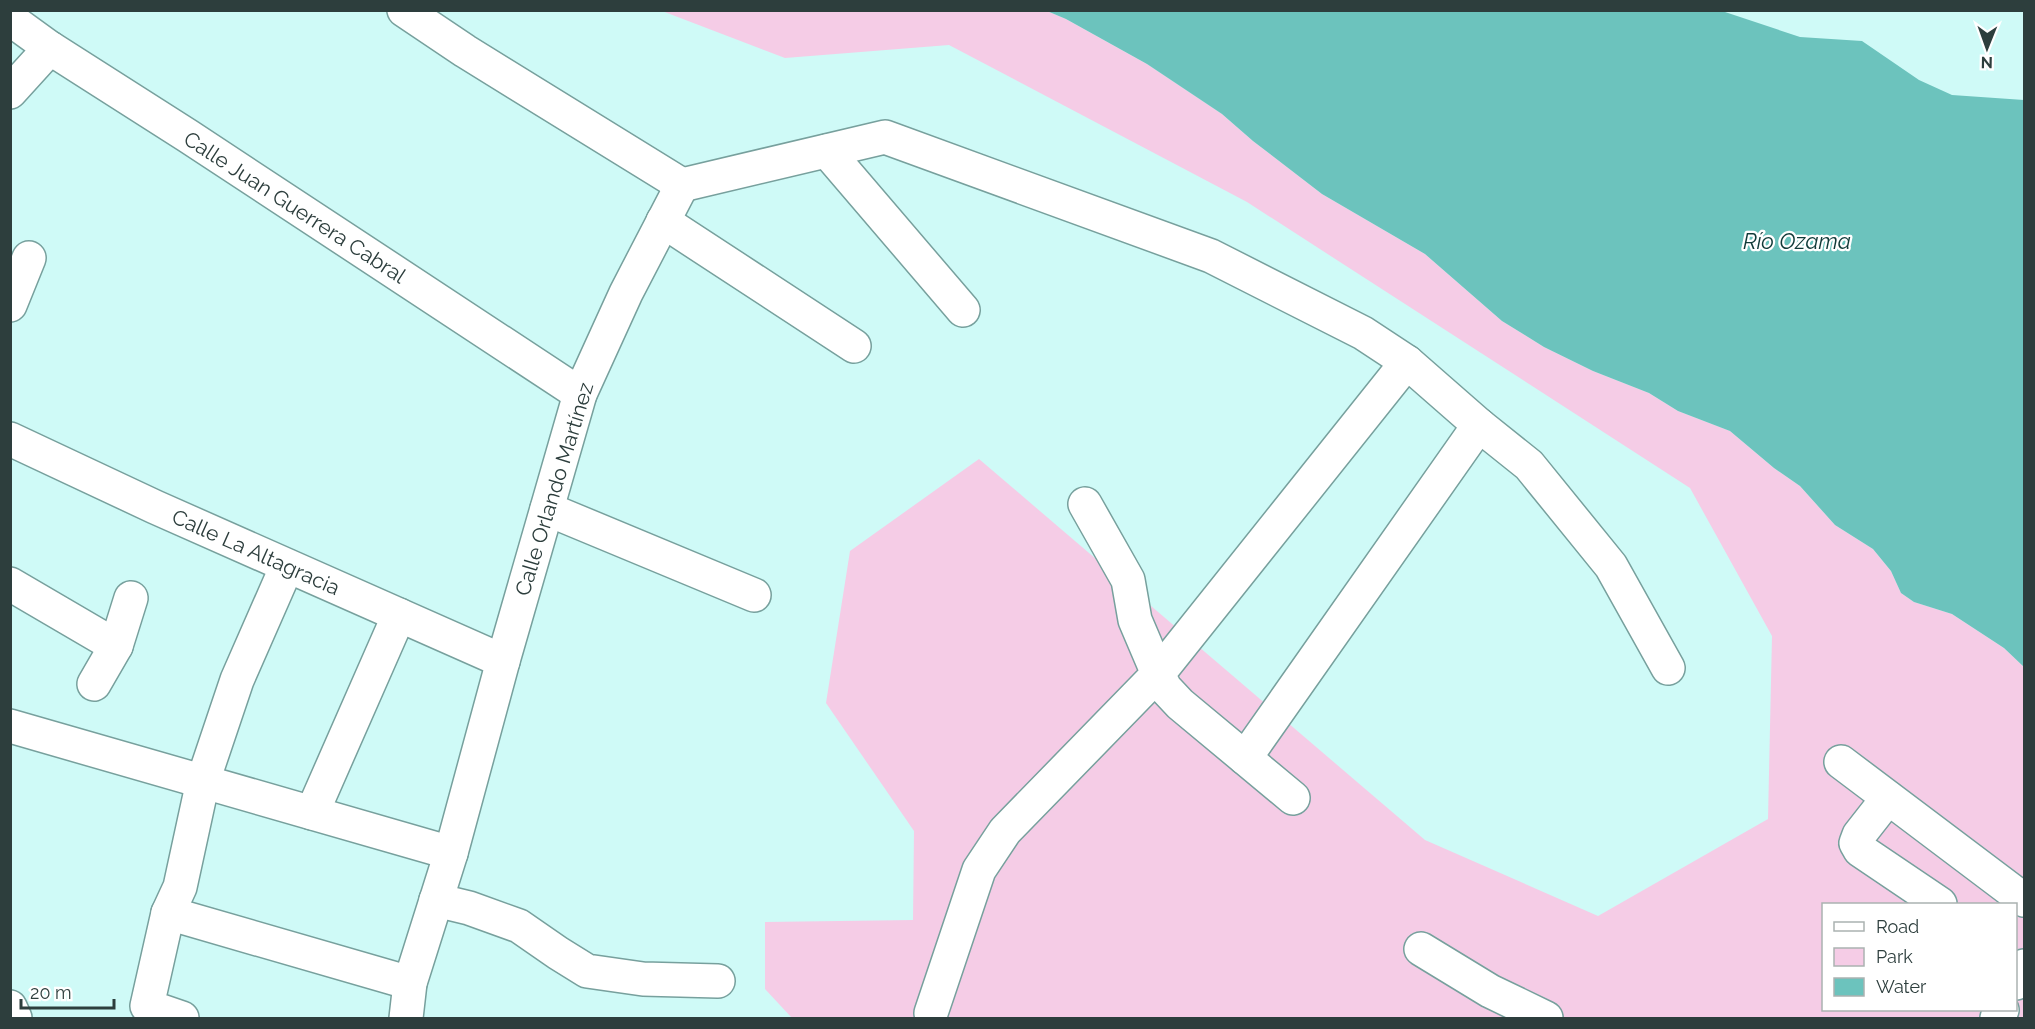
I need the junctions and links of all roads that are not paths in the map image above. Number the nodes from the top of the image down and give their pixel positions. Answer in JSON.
{"nodes":[{"id":1,"x":404,"y":10,"type":"edge"},
{"id":2,"x":10,"y":19,"type":"edge"},
{"id":3,"x":50,"y":48,"type":"junction"},
{"id":4,"x":10,"y":92,"type":"edge"},
{"id":5,"x":827,"y":151,"type":"junction"},
{"id":6,"x":682,"y":185,"type":"junction"},
{"id":7,"x":663,"y":221,"type":"junction"},
{"id":8,"x":29,"y":258,"type":"dead end"},
{"id":9,"x":10,"y":305,"type":"edge"},
{"id":10,"x":963,"y":310,"type":"dead end"},
{"id":11,"x":854,"y":346,"type":"dead end"},
{"id":12,"x":1407,"y":362,"type":"junction"},
{"id":13,"x":580,"y":394,"type":"junction"},
{"id":14,"x":1479,"y":425,"type":"junction"},
{"id":15,"x":10,"y":439,"type":"edge"},
{"id":16,"x":1086,"y":504,"type":"dead end"},
{"id":17,"x":547,"y":509,"type":"junction"},
{"id":18,"x":287,"y":566,"type":"junction"},
{"id":19,"x":10,"y":584,"type":"edge"},
{"id":20,"x":754,"y":595,"type":"dead end"},
{"id":21,"x":131,"y":598,"type":"dead end"},
{"id":22,"x":399,"y":615,"type":"junction"},
{"id":23,"x":116,"y":646,"type":"junction"},
{"id":24,"x":503,"y":661,"type":"junction"},
{"id":25,"x":1668,"y":668,"type":"dead end"},
{"id":26,"x":1158,"y":674,"type":"junction"},
{"id":27,"x":94,"y":684,"type":"dead end"},
{"id":28,"x":10,"y":726,"type":"edge"},
{"id":29,"x":1245,"y":758,"type":"junction"},
{"id":30,"x":1841,"y":762,"type":"dead end"},
{"id":31,"x":203,"y":781,"type":"junction"},
{"id":32,"x":1293,"y":798,"type":"dead end"},
{"id":33,"x":1888,"y":798,"type":"junction"},
{"id":34,"x":312,"y":813,"type":"junction"},
{"id":35,"x":451,"y":853,"type":"junction"},
{"id":36,"x":436,"y":900,"type":"junction"},
{"id":37,"x":2025,"y":900,"type":"edge"},
{"id":38,"x":1939,"y":903,"type":"edge"},
{"id":39,"x":168,"y":913,"type":"junction"},
{"id":40,"x":1421,"y":949,"type":"dead end"},
{"id":41,"x":2025,"y":964,"type":"edge"},
{"id":42,"x":718,"y":981,"type":"dead end"},
{"id":43,"x":2017,"y":981,"type":"edge"},
{"id":44,"x":410,"y":983,"type":"junction"},
{"id":45,"x":10,"y":1007,"type":"edge"},
{"id":46,"x":931,"y":1013,"type":"dead end"},
{"id":47,"x":15,"y":1018,"type":"edge"},
{"id":48,"x":182,"y":1018,"type":"edge"},
{"id":49,"x":406,"y":1018,"type":"edge"},
{"id":50,"x":1546,"y":1018,"type":"edge"}],
"edges":[{"from":1,"to":6,"type":"street"},
{"from":2,"to":3,"type":"street","name":"Calle Juan Guerrera Cabral"},
{"from":3,"to":4,"type":"street"},
{"from":3,"to":13,"type":"street","name":"Calle Juan Guerrera Cabral"},
{"from":5,"to":6,"type":"street"},
{"from":5,"to":10,"type":"street"},
{"from":5,"to":12,"type":"street"},
{"from":6,"to":7,"type":"street","name":"Calle Orlando Martínez"},
{"from":7,"to":11,"type":"street"},
{"from":7,"to":13,"type":"street","name":"Calle Orlando Martínez"},
{"from":8,"to":9,"type":"street"},
{"from":12,"to":14,"type":"street"},
{"from":12,"to":26,"type":"street"},
{"from":13,"to":17,"type":"street","name":"Calle Orlando Martínez"},
{"from":14,"to":25,"type":"street"},
{"from":14,"to":29,"type":"street"},
{"from":15,"to":18,"type":"street","name":"Calle La Altagracia"},
{"from":16,"to":26,"type":"street"},
{"from":17,"to":20,"type":"street"},
{"from":17,"to":24,"type":"street","name":"Calle Orlando Martínez"},
{"from":18,"to":22,"type":"street","name":"Calle La Altagracia"},
{"from":18,"to":31,"type":"street"},
{"from":19,"to":23,"type":"street"},
{"from":21,"to":23,"type":"street"},
{"from":22,"to":24,"type":"street","name":"Calle La Altagracia"},
{"from":22,"to":34,"type":"street"},
{"from":23,"to":27,"type":"street"},
{"from":24,"to":35,"type":"street","name":"Calle Orlando Martínez"},
{"from":26,"to":29,"type":"street"},
{"from":26,"to":46,"type":"street"},
{"from":28,"to":31,"type":"street"},
{"from":29,"to":32,"type":"street"},
{"from":30,"to":33,"type":"street"},
{"from":31,"to":34,"type":"street"},
{"from":31,"to":39,"type":"street"},
{"from":33,"to":37,"type":"street"},
{"from":33,"to":38,"type":"street"},
{"from":34,"to":35,"type":"street"},
{"from":35,"to":36,"type":"street","name":"Calle Orlando Martínez"},
{"from":36,"to":42,"type":"street"},
{"from":36,"to":44,"type":"street","name":"Calle Orlando Martínez"},
{"from":39,"to":44,"type":"street"},
{"from":39,"to":48,"type":"street"},
{"from":40,"to":50,"type":"street"},
{"from":41,"to":43,"type":"street"},
{"from":44,"to":49,"type":"street","name":"Calle Orlando Martínez"},
{"from":45,"to":47,"type":"street"}]}
